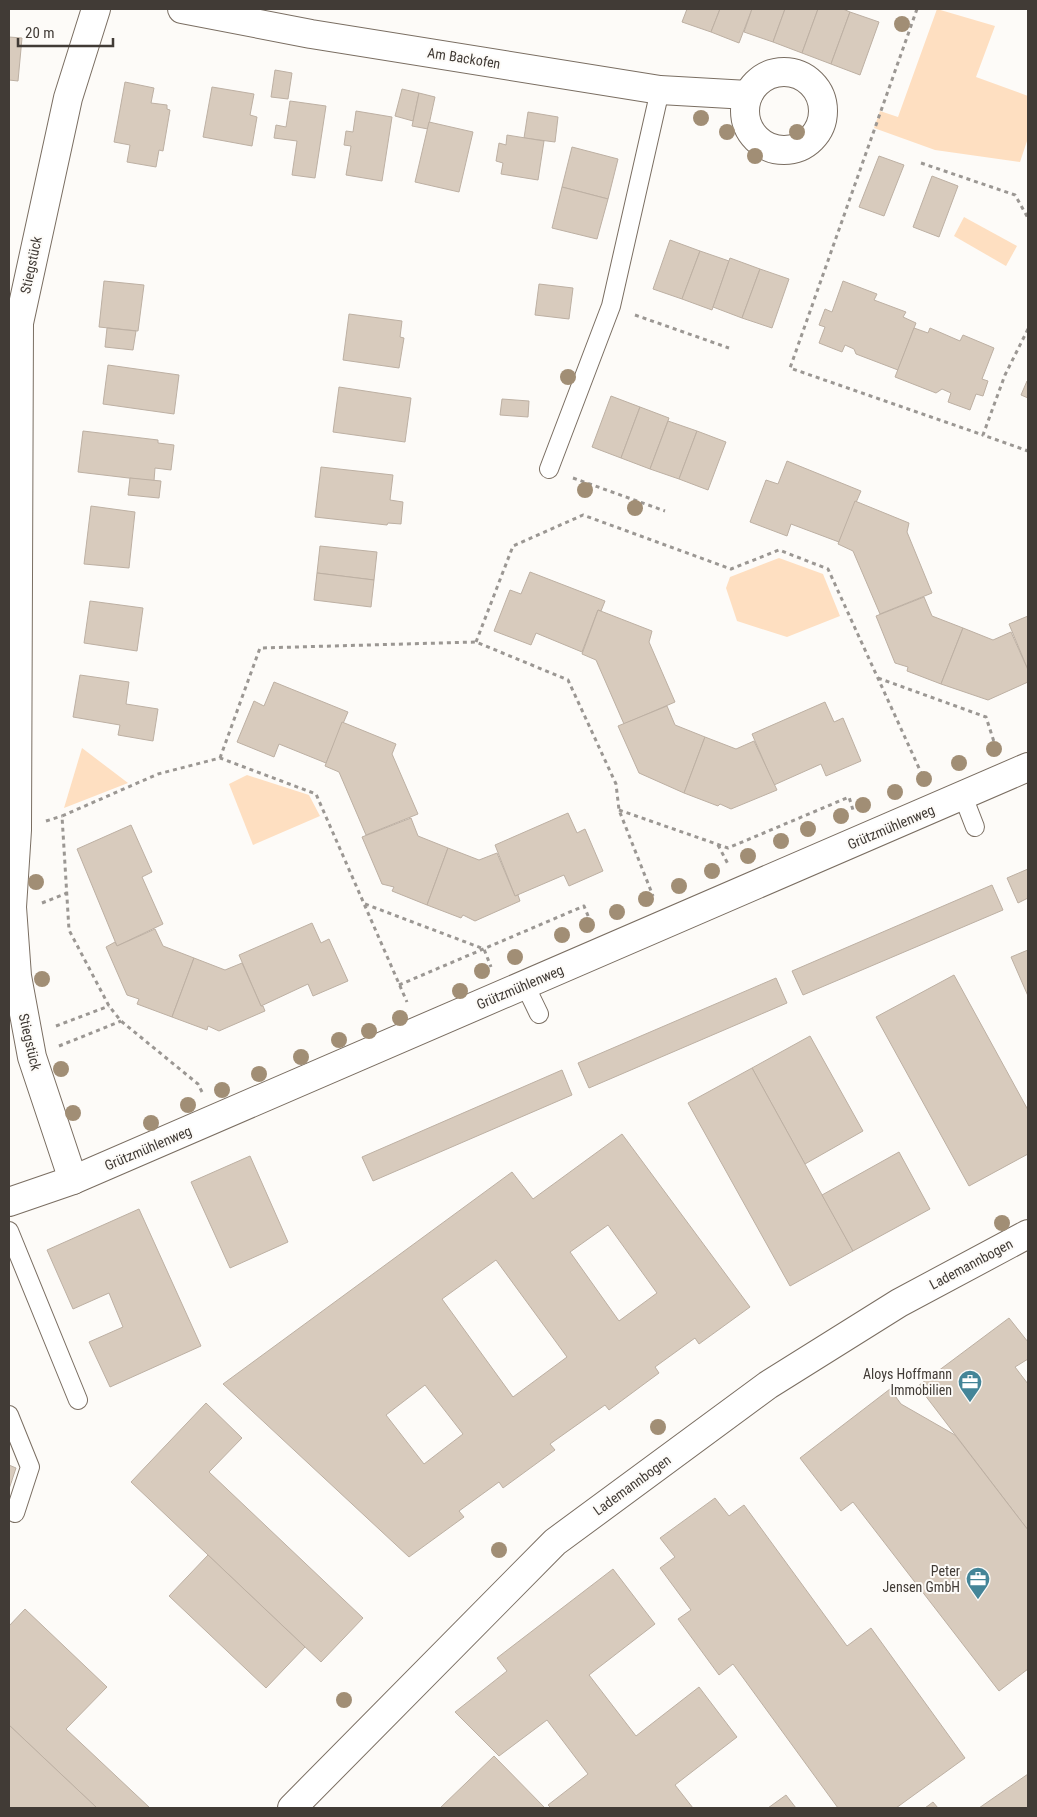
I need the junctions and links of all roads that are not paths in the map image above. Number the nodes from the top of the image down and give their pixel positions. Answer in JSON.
{"nodes":[{"id":1,"x":96,"y":9,"type":"edge"},
{"id":2,"x":182,"y":9,"type":"edge"},
{"id":3,"x":660,"y":90,"type":"junction"},
{"id":4,"x":748,"y":96,"type":"dead end"},
{"id":5,"x":548,"y":469,"type":"road end"},
{"id":6,"x":1016,"y":772,"type":"edge"},
{"id":7,"x":963,"y":796,"type":"junction"},
{"id":8,"x":975,"y":827,"type":"dead end"},
{"id":9,"x":525,"y":985,"type":"junction"},
{"id":10,"x":539,"y":1014,"type":"dead end"},
{"id":11,"x":73,"y":1180,"type":"junction"},
{"id":12,"x":9,"y":1202,"type":"edge"},
{"id":13,"x":9,"y":1231,"type":"edge"},
{"id":14,"x":1028,"y":1234,"type":"edge"},
{"id":15,"x":78,"y":1400,"type":"dead end"},
{"id":16,"x":9,"y":1415,"type":"edge"},
{"id":17,"x":16,"y":1514,"type":"dead end"},
{"id":18,"x":292,"y":1808,"type":"edge"}],
"edges":[{"from":1,"to":11,"type":"street","name":"Stiegstück"},
{"from":2,"to":3,"type":"street","name":"Am Backofen"},
{"from":3,"to":4,"type":"street","name":"Am Backofen"},
{"from":3,"to":5,"type":"lane"},
{"from":6,"to":7,"type":"street","name":"Grützmühlenweg"},
{"from":7,"to":8,"type":"lane"},
{"from":7,"to":9,"type":"street","name":"Grützmühlenweg"},
{"from":9,"to":10,"type":"lane"},
{"from":9,"to":11,"type":"street","name":"Grützmühlenweg"},
{"from":11,"to":12,"type":"street","name":"Grützmühlenweg"},
{"from":13,"to":15,"type":"lane"},
{"from":14,"to":18,"type":"street","name":"Lademannbogen"},
{"from":16,"to":17,"type":"lane"}]}
